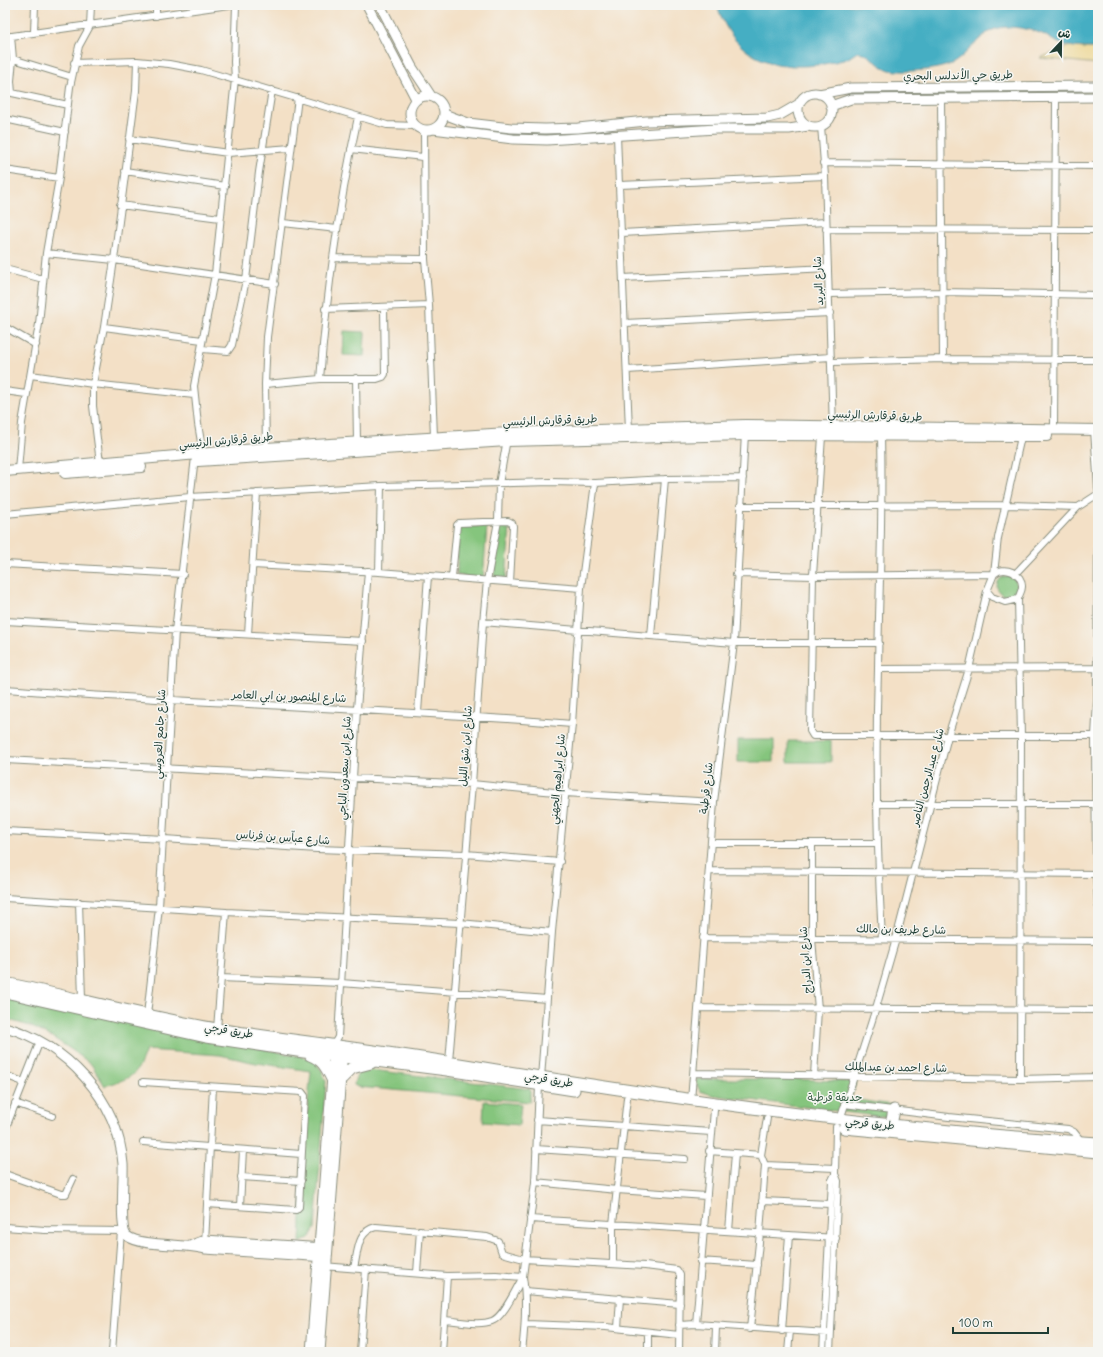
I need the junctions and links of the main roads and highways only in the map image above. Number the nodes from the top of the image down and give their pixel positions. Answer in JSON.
{"nodes":[{"id":1,"x":745,"y":430,"type":"junction"},
{"id":2,"x":833,"y":430,"type":"junction"},
{"id":3,"x":1096,"y":432,"type":"edge"},
{"id":4,"x":508,"y":437,"type":"junction"},
{"id":5,"x":198,"y":457,"type":"junction"},
{"id":6,"x":5,"y":471,"type":"edge"},
{"id":7,"x":5,"y":477,"type":"edge"},
{"id":8,"x":5,"y":983,"type":"edge"},
{"id":9,"x":5,"y":992,"type":"edge"},
{"id":10,"x":304,"y":1052,"type":"junction"},
{"id":11,"x":382,"y":1061,"type":"junction"},
{"id":12,"x":540,"y":1081,"type":"junction"},
{"id":13,"x":894,"y":1110,"type":"road end"},
{"id":14,"x":838,"y":1123,"type":"junction"},
{"id":15,"x":891,"y":1125,"type":"junction"},
{"id":16,"x":1098,"y":1142,"type":"edge"},
{"id":17,"x":1098,"y":1152,"type":"edge"}],
"edges":[{"from":1,"to":2,"type":"main road","name":"طريق قرقارش الرئيسي"},
{"from":1,"to":2,"type":"main road","name":"طريق قرقارش الرئيسي"},
{"from":1,"to":4,"type":"main road","name":"طريق قرقارش الرئيسي"},
{"from":1,"to":4,"type":"main road","name":"طريق قرقارش الرئيسي"},
{"from":2,"to":3,"type":"main road","name":"طريق قرقارش الرئيسي"},
{"from":2,"to":3,"type":"main road","name":"طريق قرقارش الرئيسي"},
{"from":4,"to":5,"type":"main road","name":"طريق قرقارش الرئيسي"},
{"from":4,"to":5,"type":"main road","name":"طريق قرقارش الرئيسي"},
{"from":5,"to":6,"type":"main road","name":"طريق قرقارش الرئيسي"},
{"from":5,"to":7,"type":"main road","name":"طريق قرقارش الرئيسي"},
{"from":8,"to":12,"type":"highway","name":"طريق قرجي"},
{"from":9,"to":10,"type":"highway","name":"طريق قرجي"},
{"from":10,"to":11,"type":"highway","name":"طريق قرجي"},
{"from":10,"to":11,"type":"highway"},
{"from":11,"to":12,"type":"highway","name":"طريق قرجي"},
{"from":12,"to":14,"type":"highway","name":"طريق قرجي"},
{"from":12,"to":14,"type":"highway","name":"طريق قرجي"},
{"from":13,"to":15,"type":"highway"},
{"from":14,"to":15,"type":"highway","name":"طريق قرجي"},
{"from":14,"to":17,"type":"highway","name":"طريق قرجي"},
{"from":15,"to":16,"type":"highway","name":"طريق قرجي"}]}
